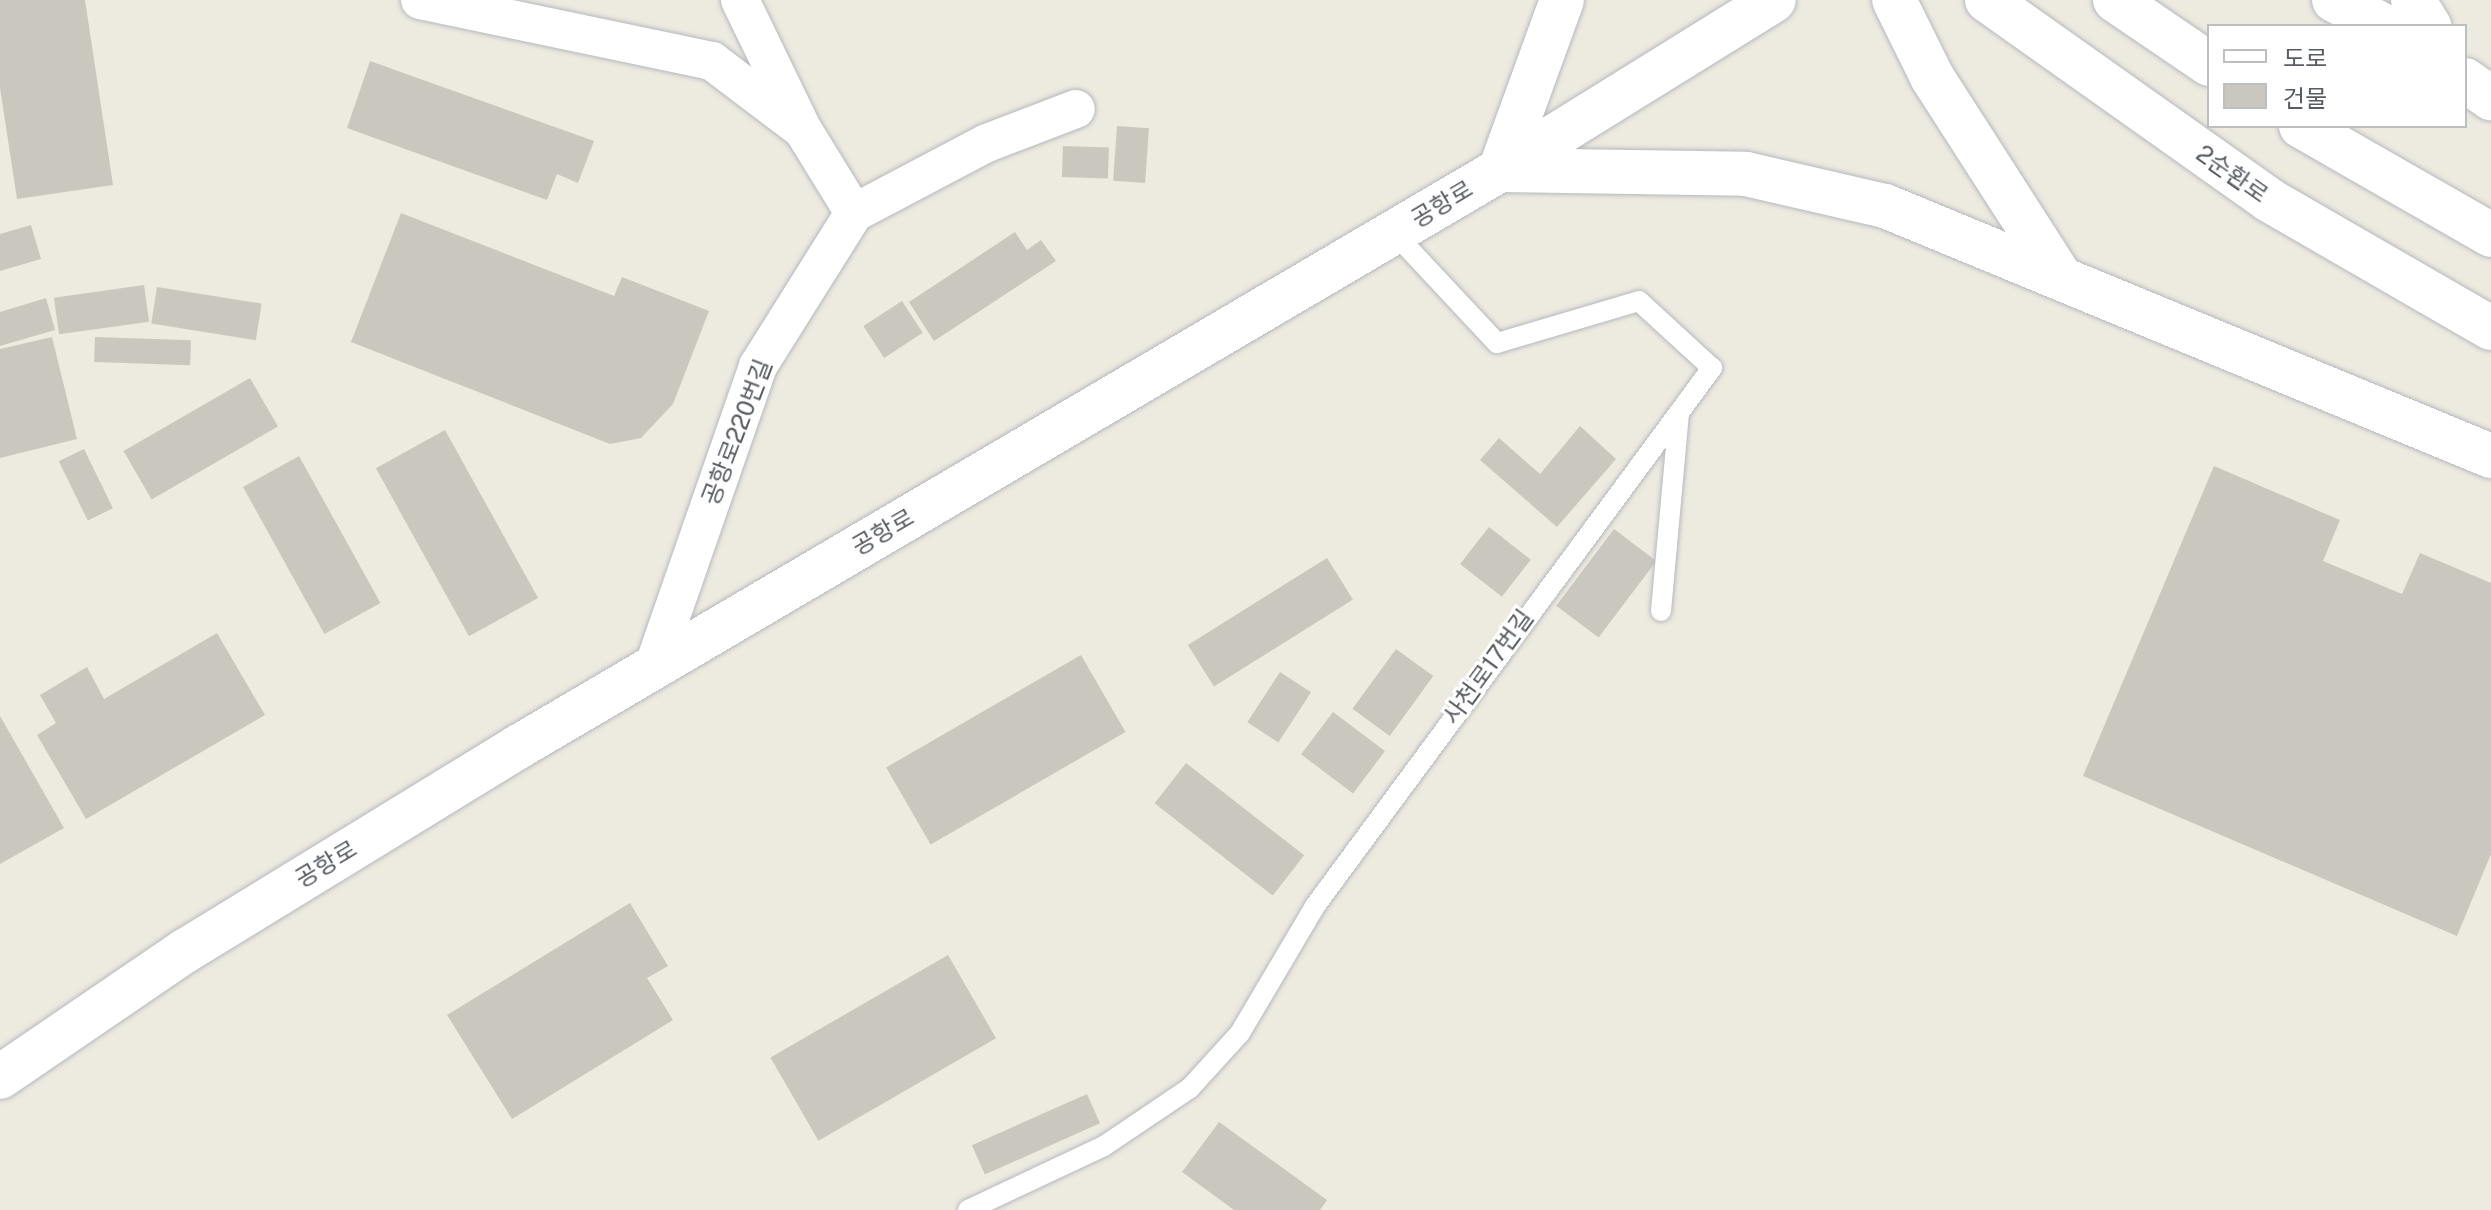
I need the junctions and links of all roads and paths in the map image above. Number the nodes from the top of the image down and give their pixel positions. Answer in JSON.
{"nodes":[{"id":1,"x":420,"y":0,"type":"edge"},
{"id":2,"x":740,"y":0,"type":"edge"},
{"id":3,"x":1562,"y":0,"type":"edge"},
{"id":4,"x":1774,"y":0,"type":"edge"},
{"id":5,"x":1894,"y":0,"type":"edge"},
{"id":6,"x":1987,"y":0,"type":"edge"},
{"id":7,"x":2115,"y":0,"type":"edge"},
{"id":8,"x":2334,"y":0,"type":"edge"},
{"id":9,"x":2413,"y":0,"type":"edge"},
{"id":10,"x":2380,"y":24,"type":"edge"},
{"id":11,"x":2428,"y":24,"type":"edge"},
{"id":12,"x":2207,"y":63,"type":"edge"},
{"id":13,"x":2467,"y":81,"type":"edge"},
{"id":14,"x":2491,"y":98,"type":"edge"},
{"id":15,"x":1076,"y":109,"type":"dead end"},
{"id":16,"x":2304,"y":128,"type":"edge"},
{"id":17,"x":803,"y":130,"type":"junction"},
{"id":18,"x":1500,"y":170,"type":"junction"},
{"id":19,"x":854,"y":213,"type":"junction"},
{"id":20,"x":1394,"y":233,"type":"junction"},
{"id":21,"x":2491,"y":235,"type":"edge"},
{"id":22,"x":2061,"y":278,"type":"junction"},
{"id":23,"x":2491,"y":328,"type":"edge"},
{"id":24,"x":1679,"y":413,"type":"junction"},
{"id":25,"x":2491,"y":456,"type":"edge"},
{"id":26,"x":1661,"y":611,"type":"dead end"},
{"id":27,"x":653,"y":668,"type":"junction"},
{"id":28,"x":0,"y":1077,"type":"edge"},
{"id":29,"x":968,"y":1210,"type":"edge"}],
"edges":[{"from":1,"to":17,"type":"street"},
{"from":2,"to":17,"type":"street"},
{"from":3,"to":18,"type":"street"},
{"from":4,"to":18,"type":"street","name":"공항로"},
{"from":5,"to":22,"type":"street"},
{"from":6,"to":23,"type":"street","name":"2순환로"},
{"from":7,"to":12,"type":"street"},
{"from":8,"to":10,"type":"street"},
{"from":9,"to":11,"type":"street"},
{"from":13,"to":14,"type":"street"},
{"from":15,"to":19,"type":"street"},
{"from":16,"to":21,"type":"street"},
{"from":17,"to":19,"type":"street"},
{"from":18,"to":20,"type":"street","name":"공항로"},
{"from":18,"to":22,"type":"street"},
{"from":19,"to":27,"type":"street","name":"공항로220번길"},
{"from":20,"to":24,"type":"lane","name":"사천로17번길"},
{"from":20,"to":27,"type":"street","name":"공항로"},
{"from":22,"to":25,"type":"street"},
{"from":24,"to":26,"type":"lane"},
{"from":24,"to":29,"type":"lane","name":"사천로17번길"},
{"from":27,"to":28,"type":"street","name":"공항로"}]}
